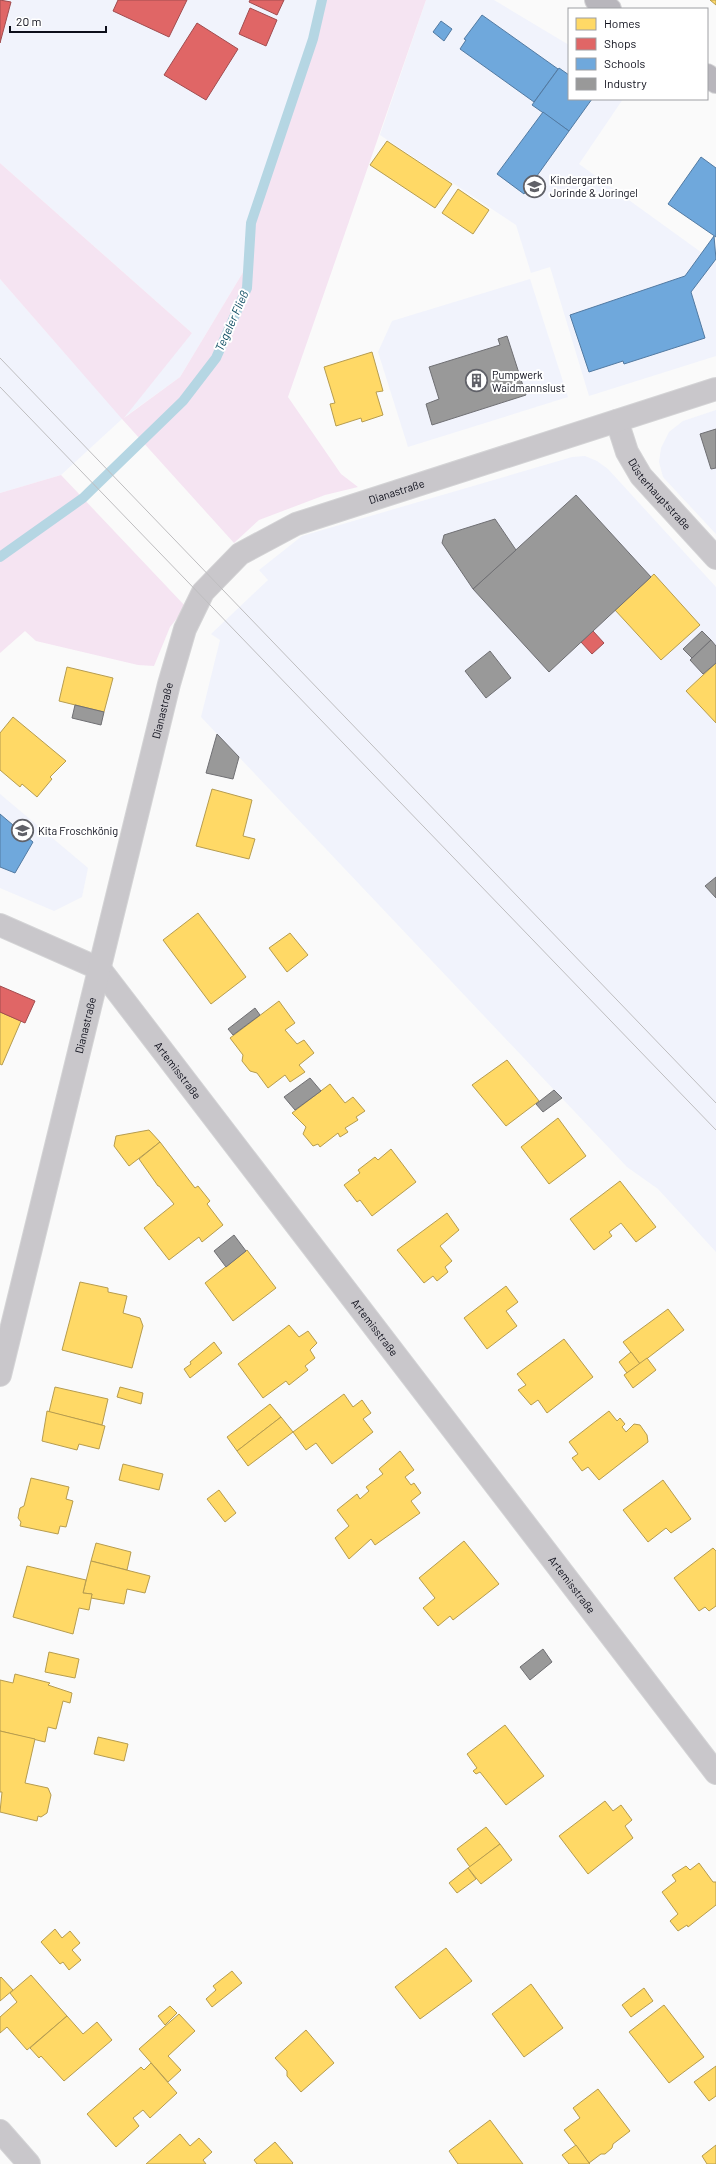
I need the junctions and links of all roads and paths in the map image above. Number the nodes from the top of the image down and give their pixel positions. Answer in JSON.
{"nodes":[{"id":1,"x":596,"y":0,"type":"edge"},
{"id":2,"x":608,"y":8,"type":"edge"},
{"id":3,"x":708,"y":76,"type":"edge"},
{"id":4,"x":716,"y":82,"type":"edge"},
{"id":5,"x":716,"y":389,"type":"edge"},
{"id":6,"x":617,"y":421,"type":"junction"},
{"id":7,"x":716,"y":558,"type":"edge"},
{"id":8,"x":0,"y":925,"type":"edge"},
{"id":9,"x":100,"y":969,"type":"junction"},
{"id":10,"x":0,"y":1375,"type":"edge"},
{"id":11,"x":716,"y":1773,"type":"edge"},
{"id":12,"x":0,"y":2131,"type":"edge"},
{"id":13,"x":29,"y":2164,"type":"edge"}],
"edges":[{"from":1,"to":2,"type":"main road"},
{"from":3,"to":4,"type":"main road"},
{"from":5,"to":6,"type":"street","name":"Dianastraße"},
{"from":6,"to":7,"type":"street","name":"Düsterhauptstraße"},
{"from":6,"to":9,"type":"street","name":"Dianastraße"},
{"from":8,"to":9,"type":"street","name":"Artemisstraße"},
{"from":9,"to":10,"type":"street","name":"Dianastraße"},
{"from":9,"to":11,"type":"street","name":"Artemisstraße"},
{"from":12,"to":13,"type":"street"}]}
